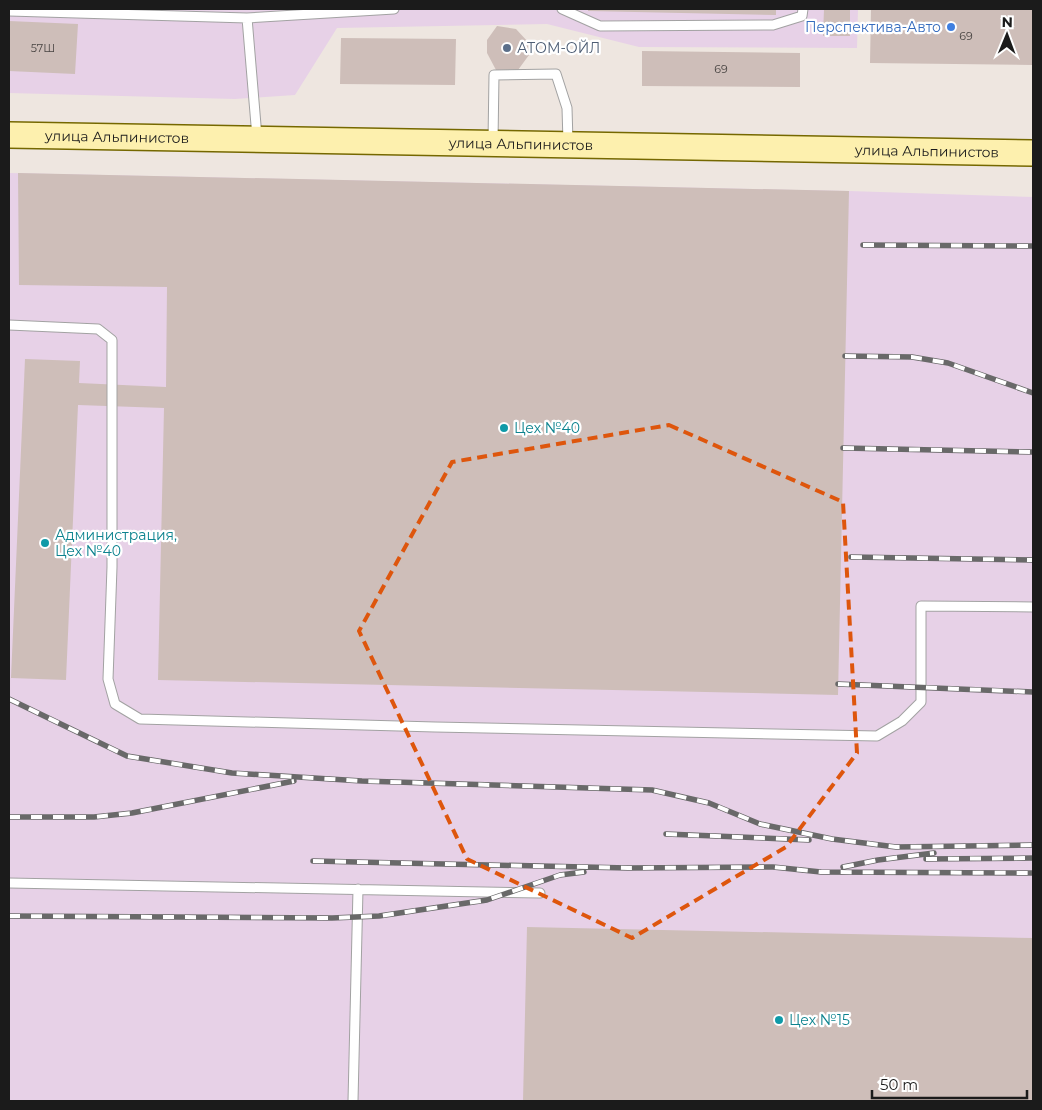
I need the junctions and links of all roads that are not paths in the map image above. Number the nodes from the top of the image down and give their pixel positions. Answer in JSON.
{"nodes":[{"id":1,"x":394,"y":9,"type":"edge"},
{"id":2,"x":562,"y":9,"type":"edge"},
{"id":3,"x":803,"y":9,"type":"edge"},
{"id":4,"x":9,"y":11,"type":"edge"},
{"id":5,"x":248,"y":18,"type":"junction"},
{"id":6,"x":9,"y":135,"type":"edge"},
{"id":7,"x":258,"y":140,"type":"junction"},
{"id":8,"x":493,"y":144,"type":"junction"},
{"id":9,"x":568,"y":145,"type":"junction"},
{"id":10,"x":1033,"y":153,"type":"edge"},
{"id":11,"x":9,"y":325,"type":"edge"},
{"id":12,"x":1033,"y":608,"type":"edge"},
{"id":13,"x":9,"y":883,"type":"edge"},
{"id":14,"x":358,"y":889,"type":"junction"},
{"id":15,"x":540,"y":893,"type":"dead end"},
{"id":16,"x":353,"y":1101,"type":"edge"}],
"edges":[{"from":1,"to":5,"type":"lane"},
{"from":2,"to":3,"type":"lane"},
{"from":4,"to":5,"type":"lane"},
{"from":5,"to":7,"type":"lane"},
{"from":6,"to":7,"type":"main road","name":"улица Альпинистов"},
{"from":7,"to":8,"type":"main road","name":"улица Альпинистов"},
{"from":8,"to":9,"type":"main road","name":"улица Альпинистов"},
{"from":8,"to":9,"type":"lane"},
{"from":9,"to":10,"type":"main road","name":"улица Альпинистов"},
{"from":11,"to":12,"type":"lane"},
{"from":13,"to":14,"type":"lane"},
{"from":14,"to":15,"type":"lane"},
{"from":14,"to":16,"type":"lane"}]}
